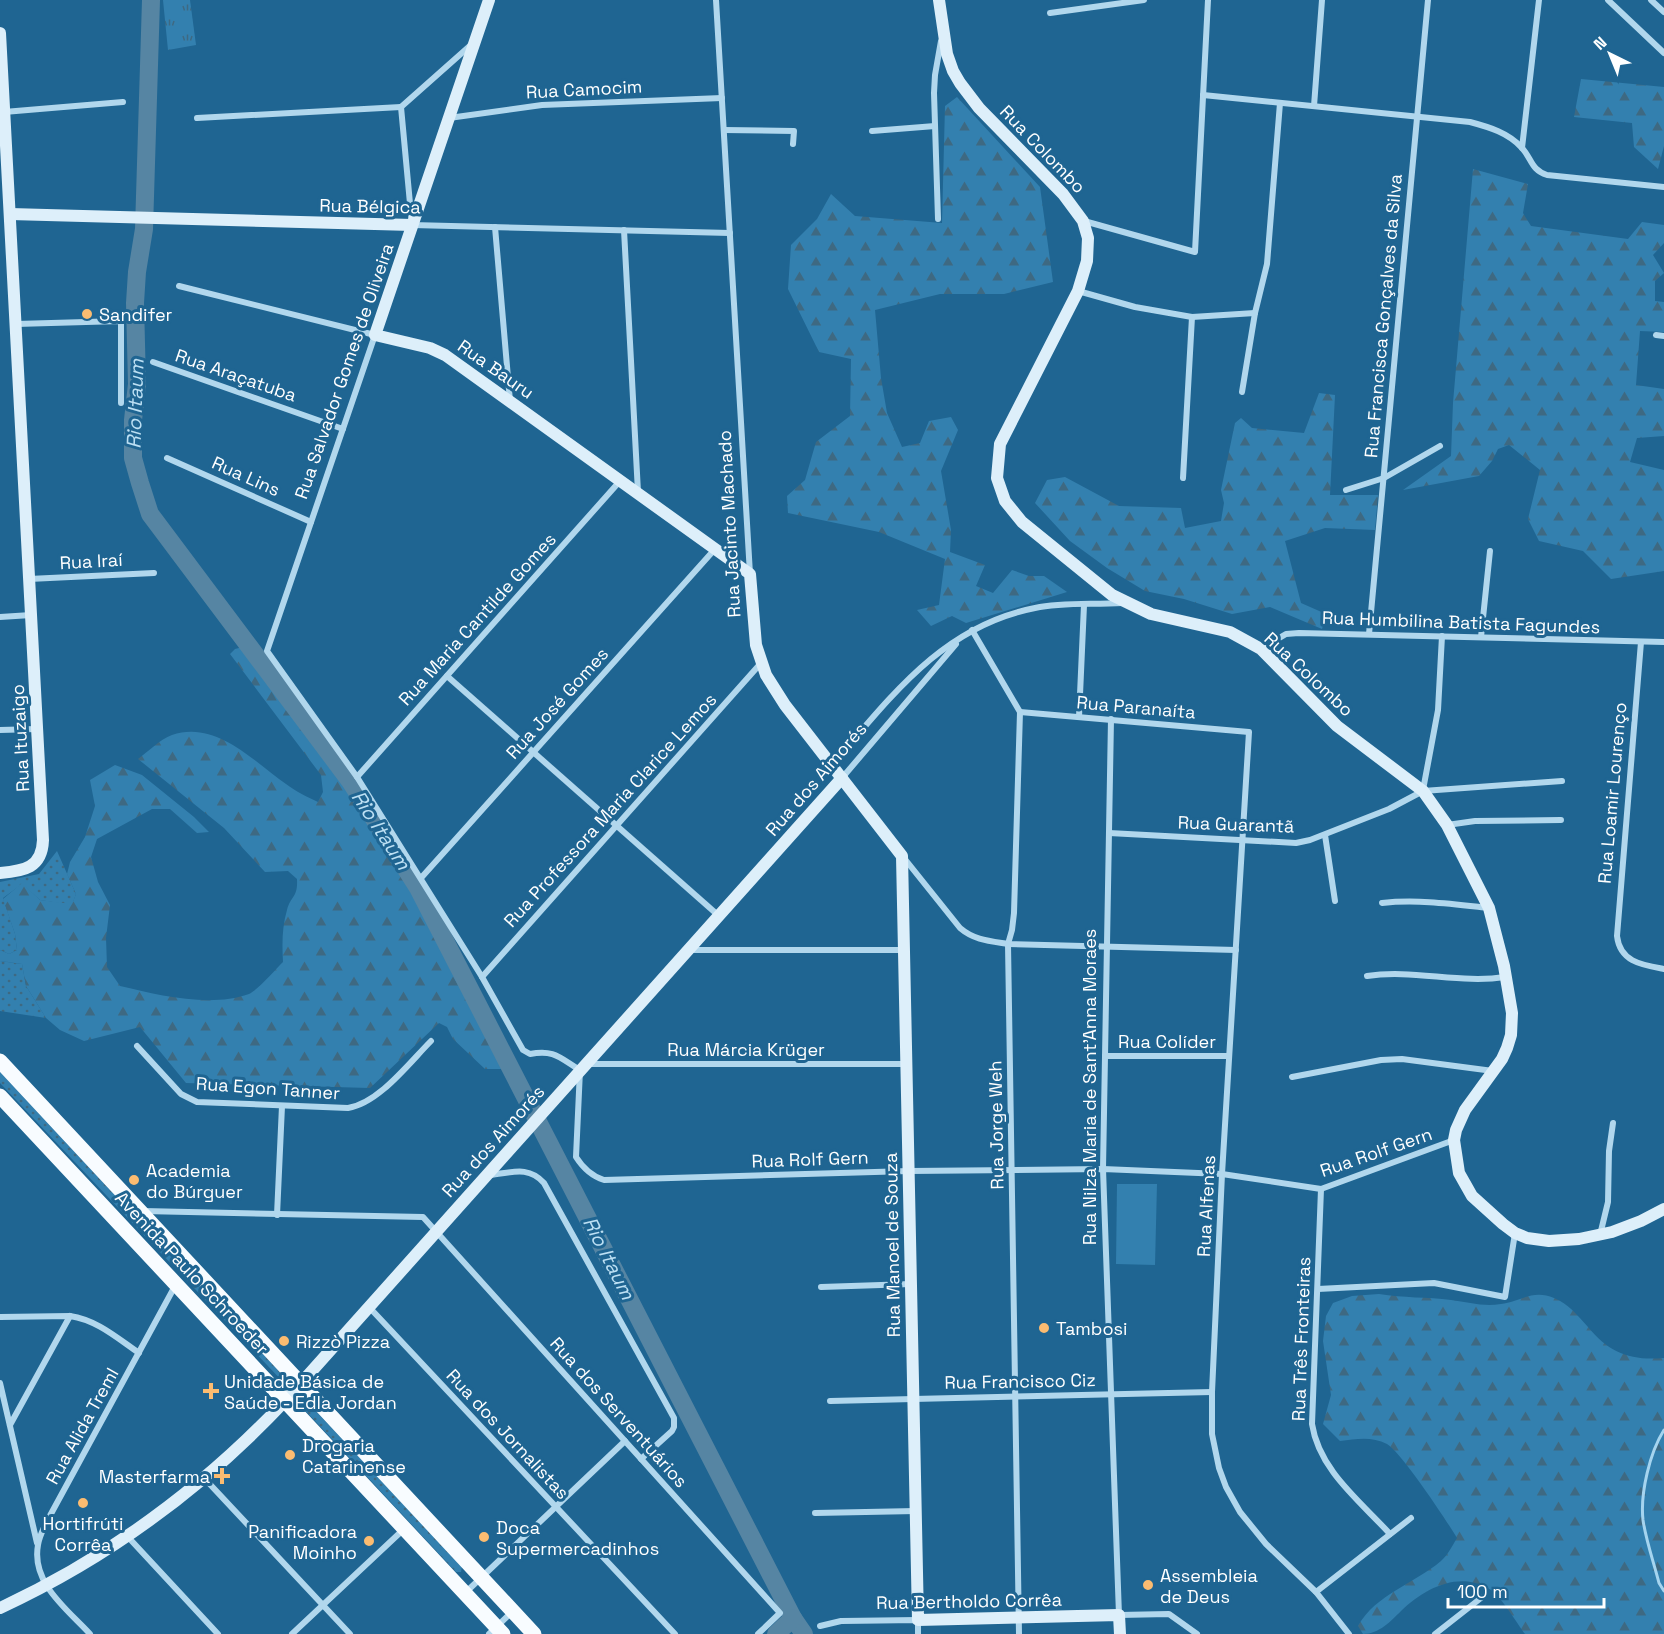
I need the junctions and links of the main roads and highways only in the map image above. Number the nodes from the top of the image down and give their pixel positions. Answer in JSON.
{"nodes":[{"id":1,"x":0,"y":1061,"type":"edge"},
{"id":2,"x":2,"y":1101,"type":"edge"},
{"id":3,"x":496,"y":1632,"type":"edge"},
{"id":4,"x":534,"y":1634,"type":"edge"}],
"edges":[{"from":1,"to":4,"type":"main road","name":"Avenida Paulo Schroeder"},
{"from":2,"to":3,"type":"main road","name":"Avenida Paulo Schroeder"}]}
